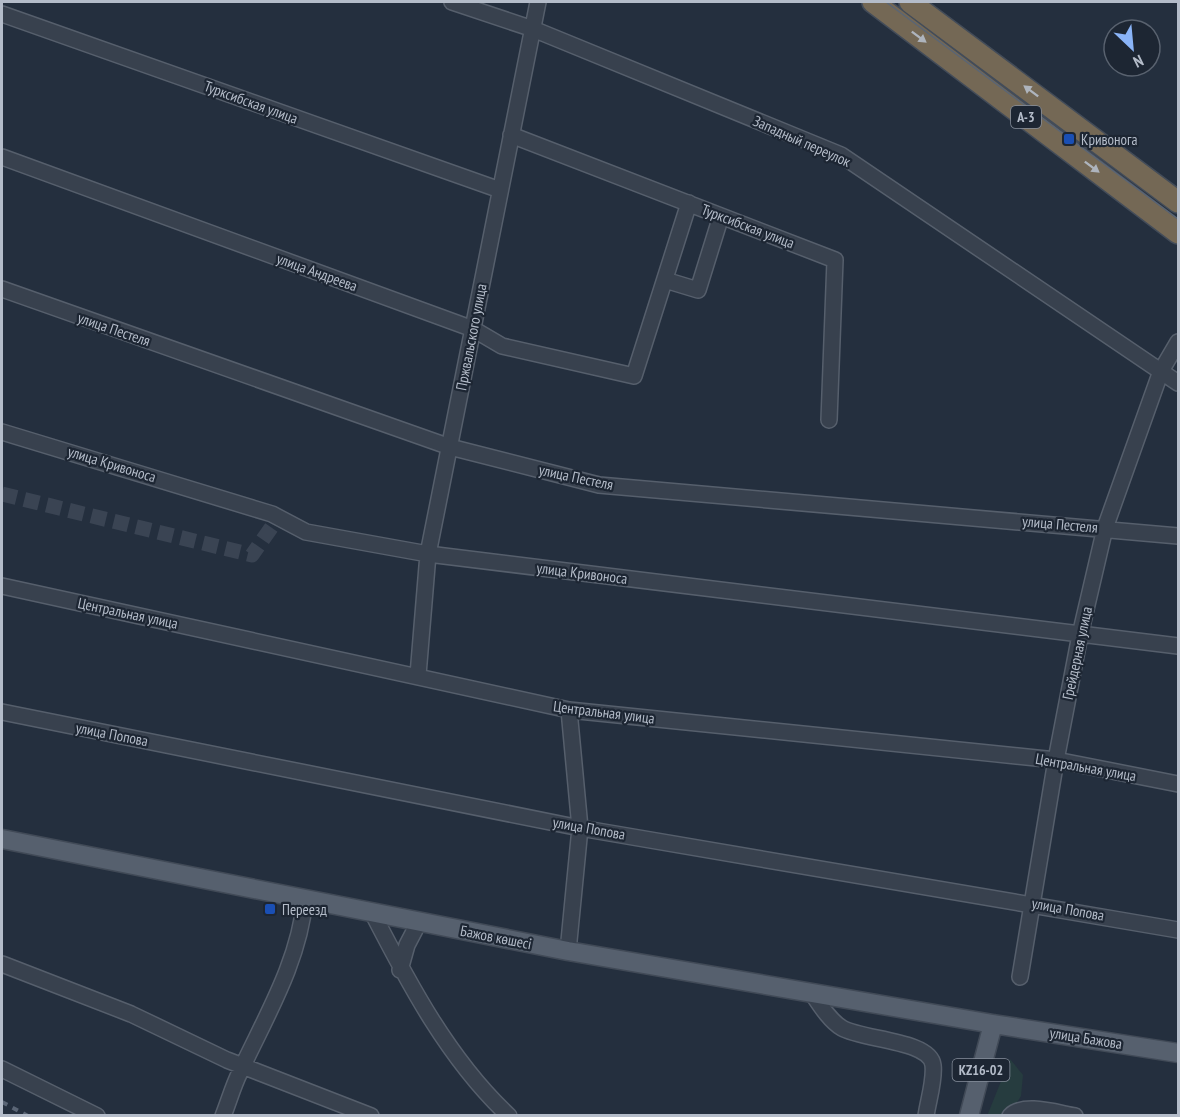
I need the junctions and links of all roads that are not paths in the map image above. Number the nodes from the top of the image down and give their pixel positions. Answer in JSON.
{"nodes":[{"id":1,"x":452,"y":2,"type":"edge"},
{"id":2,"x":538,"y":2,"type":"edge"},
{"id":3,"x":873,"y":2,"type":"edge"},
{"id":4,"x":910,"y":2,"type":"edge"},
{"id":5,"x":2,"y":14,"type":"edge"},
{"id":6,"x":533,"y":29,"type":"junction"},
{"id":7,"x":511,"y":135,"type":"junction"},
{"id":8,"x":2,"y":157,"type":"edge"},
{"id":9,"x":500,"y":190,"type":"junction"},
{"id":10,"x":1179,"y":202,"type":"edge"},
{"id":11,"x":689,"y":203,"type":"junction"},
{"id":12,"x":721,"y":216,"type":"junction"},
{"id":13,"x":1179,"y":233,"type":"edge"},
{"id":14,"x":665,"y":280,"type":"junction"},
{"id":15,"x":2,"y":289,"type":"edge"},
{"id":16,"x":472,"y":329,"type":"junction"},
{"id":17,"x":1179,"y":342,"type":"edge"},
{"id":18,"x":1161,"y":371,"type":"junction"},
{"id":19,"x":1179,"y":383,"type":"edge"},
{"id":20,"x":829,"y":420,"type":"dead end"},
{"id":21,"x":2,"y":432,"type":"edge"},
{"id":22,"x":450,"y":447,"type":"junction"},
{"id":23,"x":1105,"y":528,"type":"junction"},
{"id":24,"x":1179,"y":536,"type":"edge"},
{"id":25,"x":428,"y":554,"type":"junction"},
{"id":26,"x":2,"y":585,"type":"edge"},
{"id":27,"x":1080,"y":635,"type":"junction"},
{"id":28,"x":1179,"y":646,"type":"edge"},
{"id":29,"x":418,"y":675,"type":"junction"},
{"id":30,"x":569,"y":710,"type":"junction"},
{"id":31,"x":2,"y":712,"type":"edge"},
{"id":32,"x":1056,"y":760,"type":"junction"},
{"id":33,"x":1179,"y":784,"type":"edge"},
{"id":34,"x":580,"y":828,"type":"junction"},
{"id":35,"x":2,"y":839,"type":"edge"},
{"id":36,"x":305,"y":899,"type":"junction"},
{"id":37,"x":1030,"y":902,"type":"junction"},
{"id":38,"x":372,"y":912,"type":"junction"},
{"id":39,"x":419,"y":922,"type":"junction"},
{"id":40,"x":1179,"y":930,"type":"edge"},
{"id":41,"x":388,"y":944,"type":"junction"},
{"id":42,"x":406,"y":945,"type":"junction"},
{"id":43,"x":568,"y":951,"type":"junction"},
{"id":44,"x":2,"y":964,"type":"edge"},
{"id":45,"x":400,"y":970,"type":"junction"},
{"id":46,"x":1020,"y":977,"type":"dead end"},
{"id":47,"x":812,"y":993,"type":"junction"},
{"id":48,"x":993,"y":1024,"type":"junction"},
{"id":49,"x":1179,"y":1053,"type":"edge"},
{"id":50,"x":244,"y":1066,"type":"junction"},
{"id":51,"x":2,"y":1069,"type":"edge"},
{"id":52,"x":97,"y":1116,"type":"edge"},
{"id":53,"x":223,"y":1116,"type":"edge"},
{"id":54,"x":371,"y":1116,"type":"edge"},
{"id":55,"x":509,"y":1116,"type":"edge"},
{"id":56,"x":926,"y":1116,"type":"edge"},
{"id":57,"x":969,"y":1116,"type":"edge"},
{"id":58,"x":1010,"y":1116,"type":"edge"},
{"id":59,"x":1075,"y":1116,"type":"edge"}],
"edges":[{"from":1,"to":6,"type":"street","name":"Западный переулок"},
{"from":2,"to":6,"type":"street","name":"Пржвальского улица"},
{"from":3,"to":13,"type":"highway","number":"А-3","one_way":true},
{"from":10,"to":4,"type":"highway","one_way":true},
{"from":5,"to":9,"type":"street","name":"Турксибская улица"},
{"from":6,"to":7,"type":"street","name":"Пржвальского улица"},
{"from":6,"to":18,"type":"street","name":"Западный переулок"},
{"from":7,"to":9,"type":"street","name":"Пржвальского улица"},
{"from":7,"to":11,"type":"street","name":"Турксибская улица"},
{"from":8,"to":16,"type":"street","name":"улица Андреева"},
{"from":9,"to":16,"type":"street","name":"Пржвальского улица"},
{"from":11,"to":12,"type":"street","name":"Турксибская улица"},
{"from":11,"to":14,"type":"street"},
{"from":12,"to":14,"type":"street"},
{"from":12,"to":20,"type":"street","name":"Турксибская улица"},
{"from":14,"to":16,"type":"street","name":"улица Андреева"},
{"from":15,"to":22,"type":"street","name":"улица Пестеля"},
{"from":16,"to":22,"type":"street","name":"Пржвальского улица"},
{"from":17,"to":18,"type":"street","name":"Грейдерная улица"},
{"from":18,"to":19,"type":"street","name":"Западный переулок"},
{"from":18,"to":23,"type":"street","name":"Грейдерная улица"},
{"from":21,"to":25,"type":"street","name":"улица Кривоноса"},
{"from":22,"to":23,"type":"street","name":"улица Пестеля"},
{"from":22,"to":25,"type":"street","name":"Пржвальского улица"},
{"from":23,"to":24,"type":"street","name":"улица Пестеля"},
{"from":23,"to":27,"type":"street","name":"Грейдерная улица"},
{"from":25,"to":27,"type":"street","name":"улица Кривоноса"},
{"from":25,"to":29,"type":"street","name":"Пржвальского улица"},
{"from":26,"to":29,"type":"street","name":"Центральная улица"},
{"from":27,"to":28,"type":"street","name":"улица Кривоноса"},
{"from":27,"to":32,"type":"street","name":"Грейдерная улица"},
{"from":29,"to":30,"type":"street","name":"Центральная улица"},
{"from":30,"to":32,"type":"street","name":"Центральная улица"},
{"from":30,"to":34,"type":"street"},
{"from":31,"to":34,"type":"street","name":"улица Попова"},
{"from":32,"to":33,"type":"street","name":"Центральная улица"},
{"from":32,"to":37,"type":"street","name":"Грейдерная улица"},
{"from":34,"to":37,"type":"street","name":"улица Попова"},
{"from":34,"to":43,"type":"street"},
{"from":35,"to":36,"type":"main road","name":"Бажов көшесі"},
{"from":36,"to":38,"type":"main road","name":"Бажов көшесі"},
{"from":36,"to":50,"type":"street"},
{"from":37,"to":40,"type":"street","name":"улица Попова"},
{"from":37,"to":46,"type":"street","name":"Грейдерная улица"},
{"from":38,"to":39,"type":"main road","name":"Бажов көшесі"},
{"from":38,"to":41,"type":"street"},
{"from":39,"to":42,"type":"street"},
{"from":39,"to":43,"type":"main road","name":"Бажов көшесі"},
{"from":41,"to":42,"type":"street"},
{"from":41,"to":45,"type":"street"},
{"from":42,"to":45,"type":"street"},
{"from":43,"to":47,"type":"main road","name":"Бажов көшесі"},
{"from":44,"to":50,"type":"street"},
{"from":45,"to":55,"type":"street"},
{"from":47,"to":48,"type":"main road","name":"Бажов көшесі"},
{"from":47,"to":56,"type":"street"},
{"from":48,"to":49,"type":"main road","name":"улица Бажова"},
{"from":48,"to":57,"type":"main road","number":"KZ16-02"},
{"from":50,"to":53,"type":"street"},
{"from":50,"to":54,"type":"street"},
{"from":51,"to":52,"type":"street"},
{"from":58,"to":59,"type":"street"}]}
